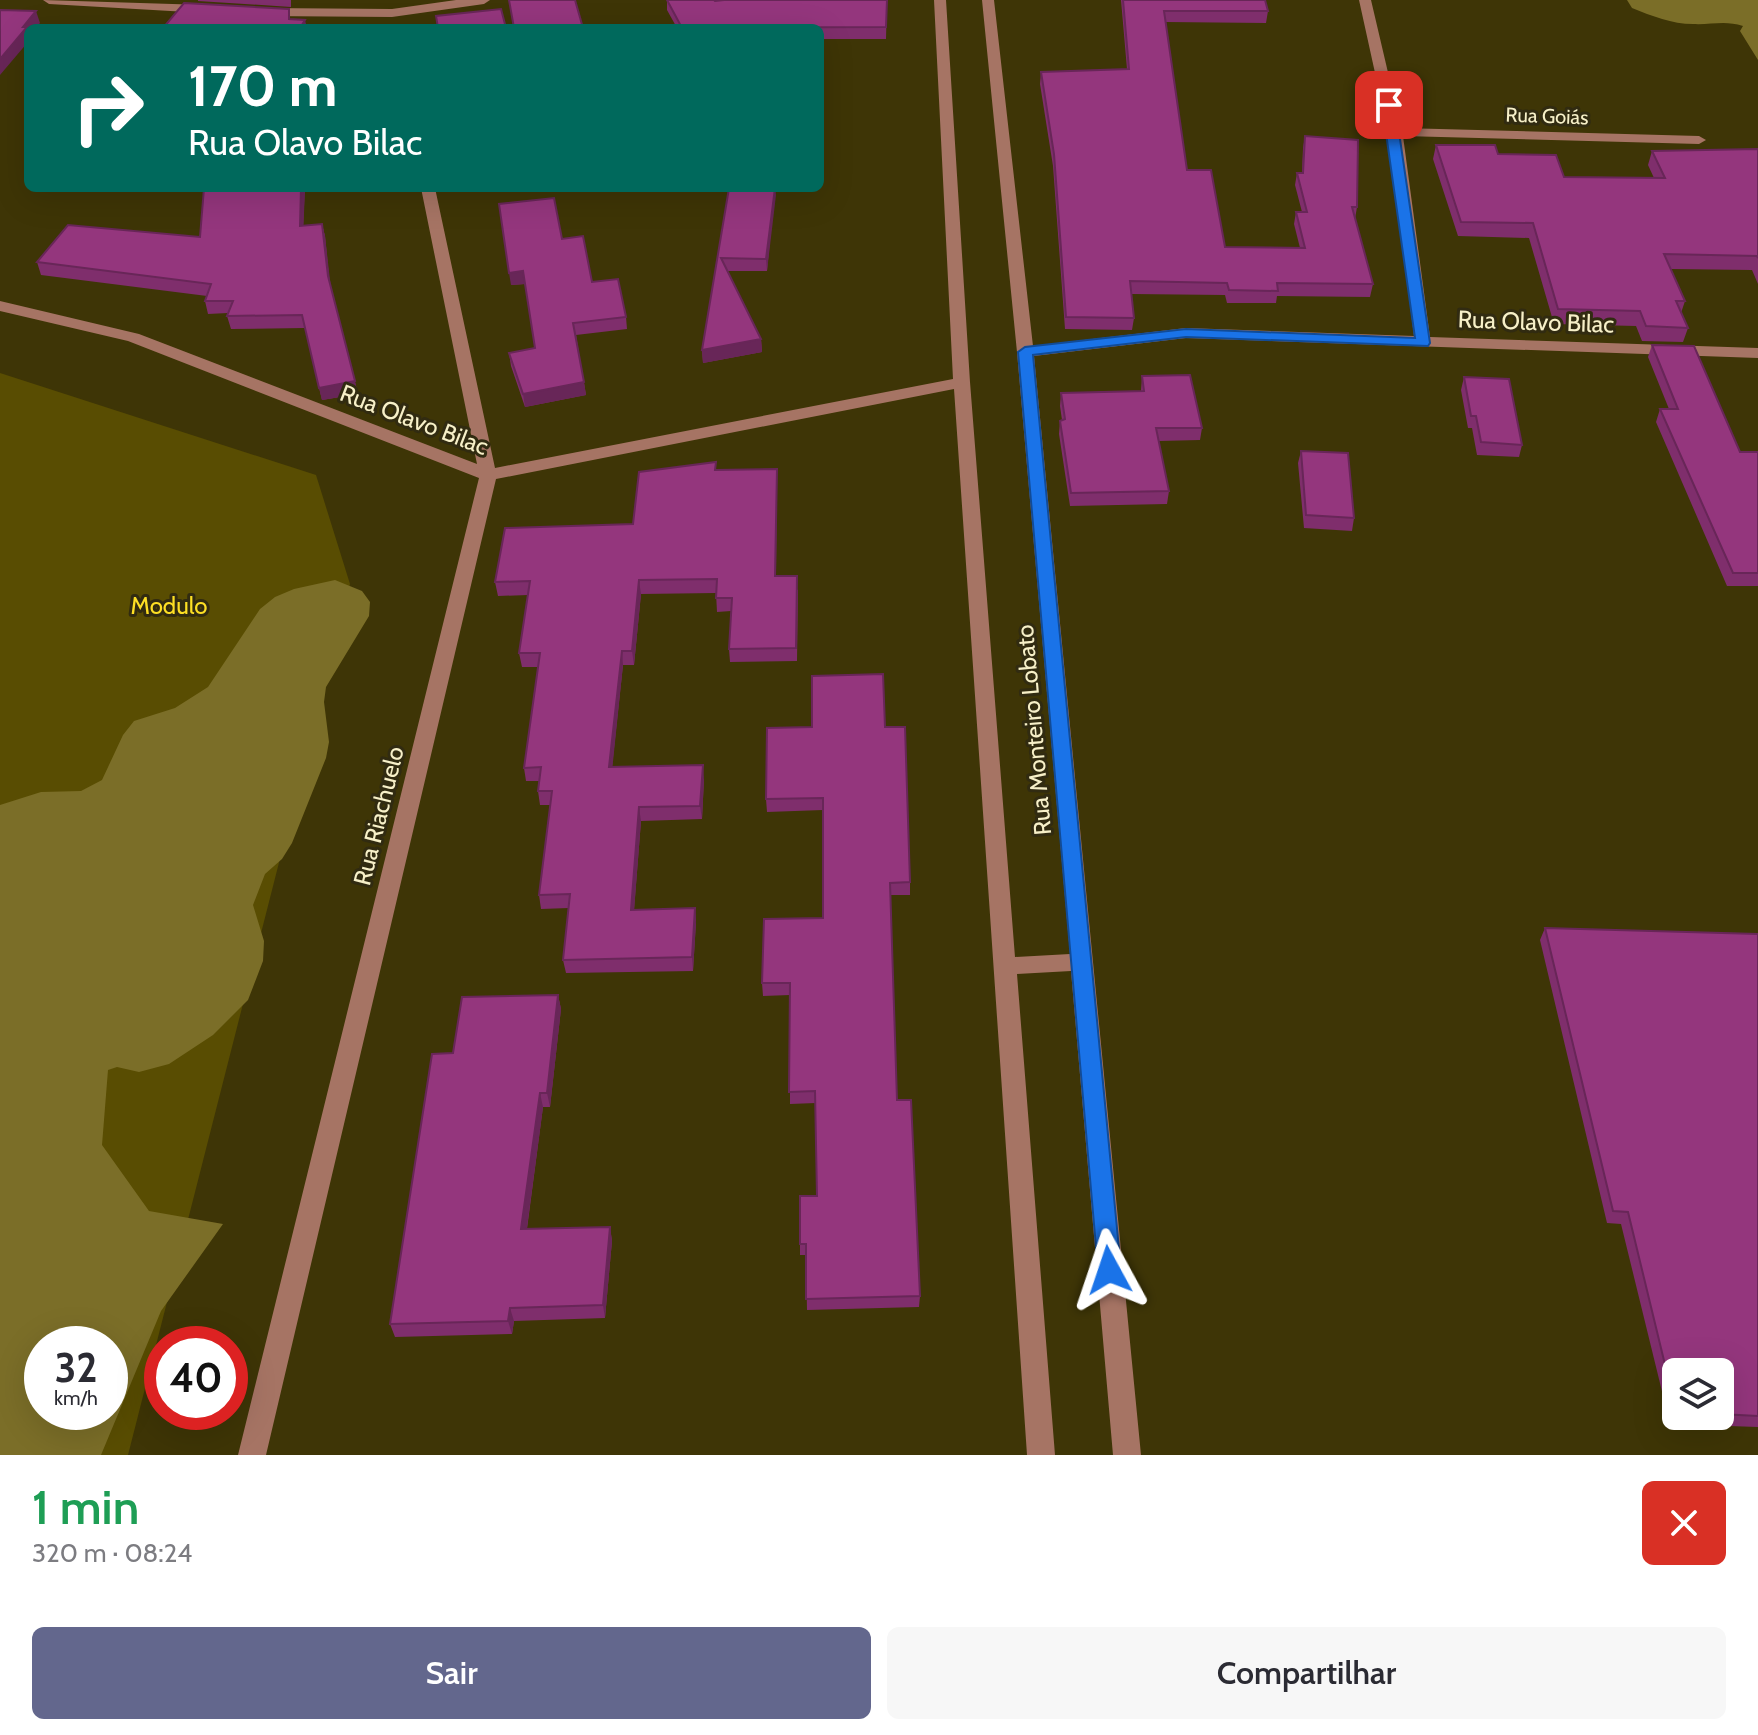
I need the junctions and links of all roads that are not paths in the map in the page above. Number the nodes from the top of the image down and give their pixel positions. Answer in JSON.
{"nodes":[{"id":1,"x":49,"y":0,"type":"edge"},
{"id":2,"x":484,"y":0,"type":"edge"},
{"id":3,"x":940,"y":0,"type":"edge"},
{"id":4,"x":988,"y":0,"type":"edge"},
{"id":5,"x":1365,"y":0,"type":"edge"},
{"id":6,"x":390,"y":6,"type":"edge"},
{"id":7,"x":220,"y":9,"type":"edge"},
{"id":8,"x":252,"y":11,"type":"edge"},
{"id":9,"x":1395,"y":132,"type":"junction"},
{"id":10,"x":1699,"y":140,"type":"dead end"},
{"id":11,"x":429,"y":192,"type":"edge"},
{"id":12,"x":0,"y":306,"type":"edge"},
{"id":13,"x":1423,"y":343,"type":"junction"},
{"id":14,"x":1025,"y":352,"type":"junction"},
{"id":15,"x":1758,"y":353,"type":"edge"},
{"id":16,"x":962,"y":382,"type":"junction"},
{"id":17,"x":488,"y":475,"type":"junction"},
{"id":18,"x":1081,"y":962,"type":"junction"},
{"id":19,"x":1005,"y":966,"type":"junction"},
{"id":20,"x":252,"y":1455,"type":"edge"},
{"id":21,"x":1041,"y":1455,"type":"edge"},
{"id":22,"x":1127,"y":1455,"type":"edge"}],
"edges":[{"from":1,"to":7,"type":"street"},
{"from":2,"to":6,"type":"street"},
{"from":3,"to":16,"type":"street","name":"Rua Monteiro Lobato"},
{"from":4,"to":14,"type":"street","name":"Rua Monteiro Lobato"},
{"from":5,"to":9,"type":"street"},
{"from":6,"to":8,"type":"street"},
{"from":9,"to":10,"type":"street","name":"Rua Goiás"},
{"from":9,"to":13,"type":"street"},
{"from":11,"to":17,"type":"street","name":"Rua Riachuelo"},
{"from":12,"to":17,"type":"street","name":"Rua Olavo Bilac"},
{"from":13,"to":14,"type":"street","name":"Rua Olavo Bilac"},
{"from":13,"to":15,"type":"street","name":"Rua Olavo Bilac"},
{"from":14,"to":18,"type":"street","name":"Rua Monteiro Lobato"},
{"from":16,"to":17,"type":"street","name":"Rua Olavo Bilac"},
{"from":16,"to":19,"type":"street","name":"Rua Monteiro Lobato"},
{"from":17,"to":20,"type":"street","name":"Rua Riachuelo"},
{"from":18,"to":19,"type":"street"},
{"from":18,"to":22,"type":"street","name":"Rua Monteiro Lobato"},
{"from":19,"to":21,"type":"street","name":"Rua Monteiro Lobato"}]}
